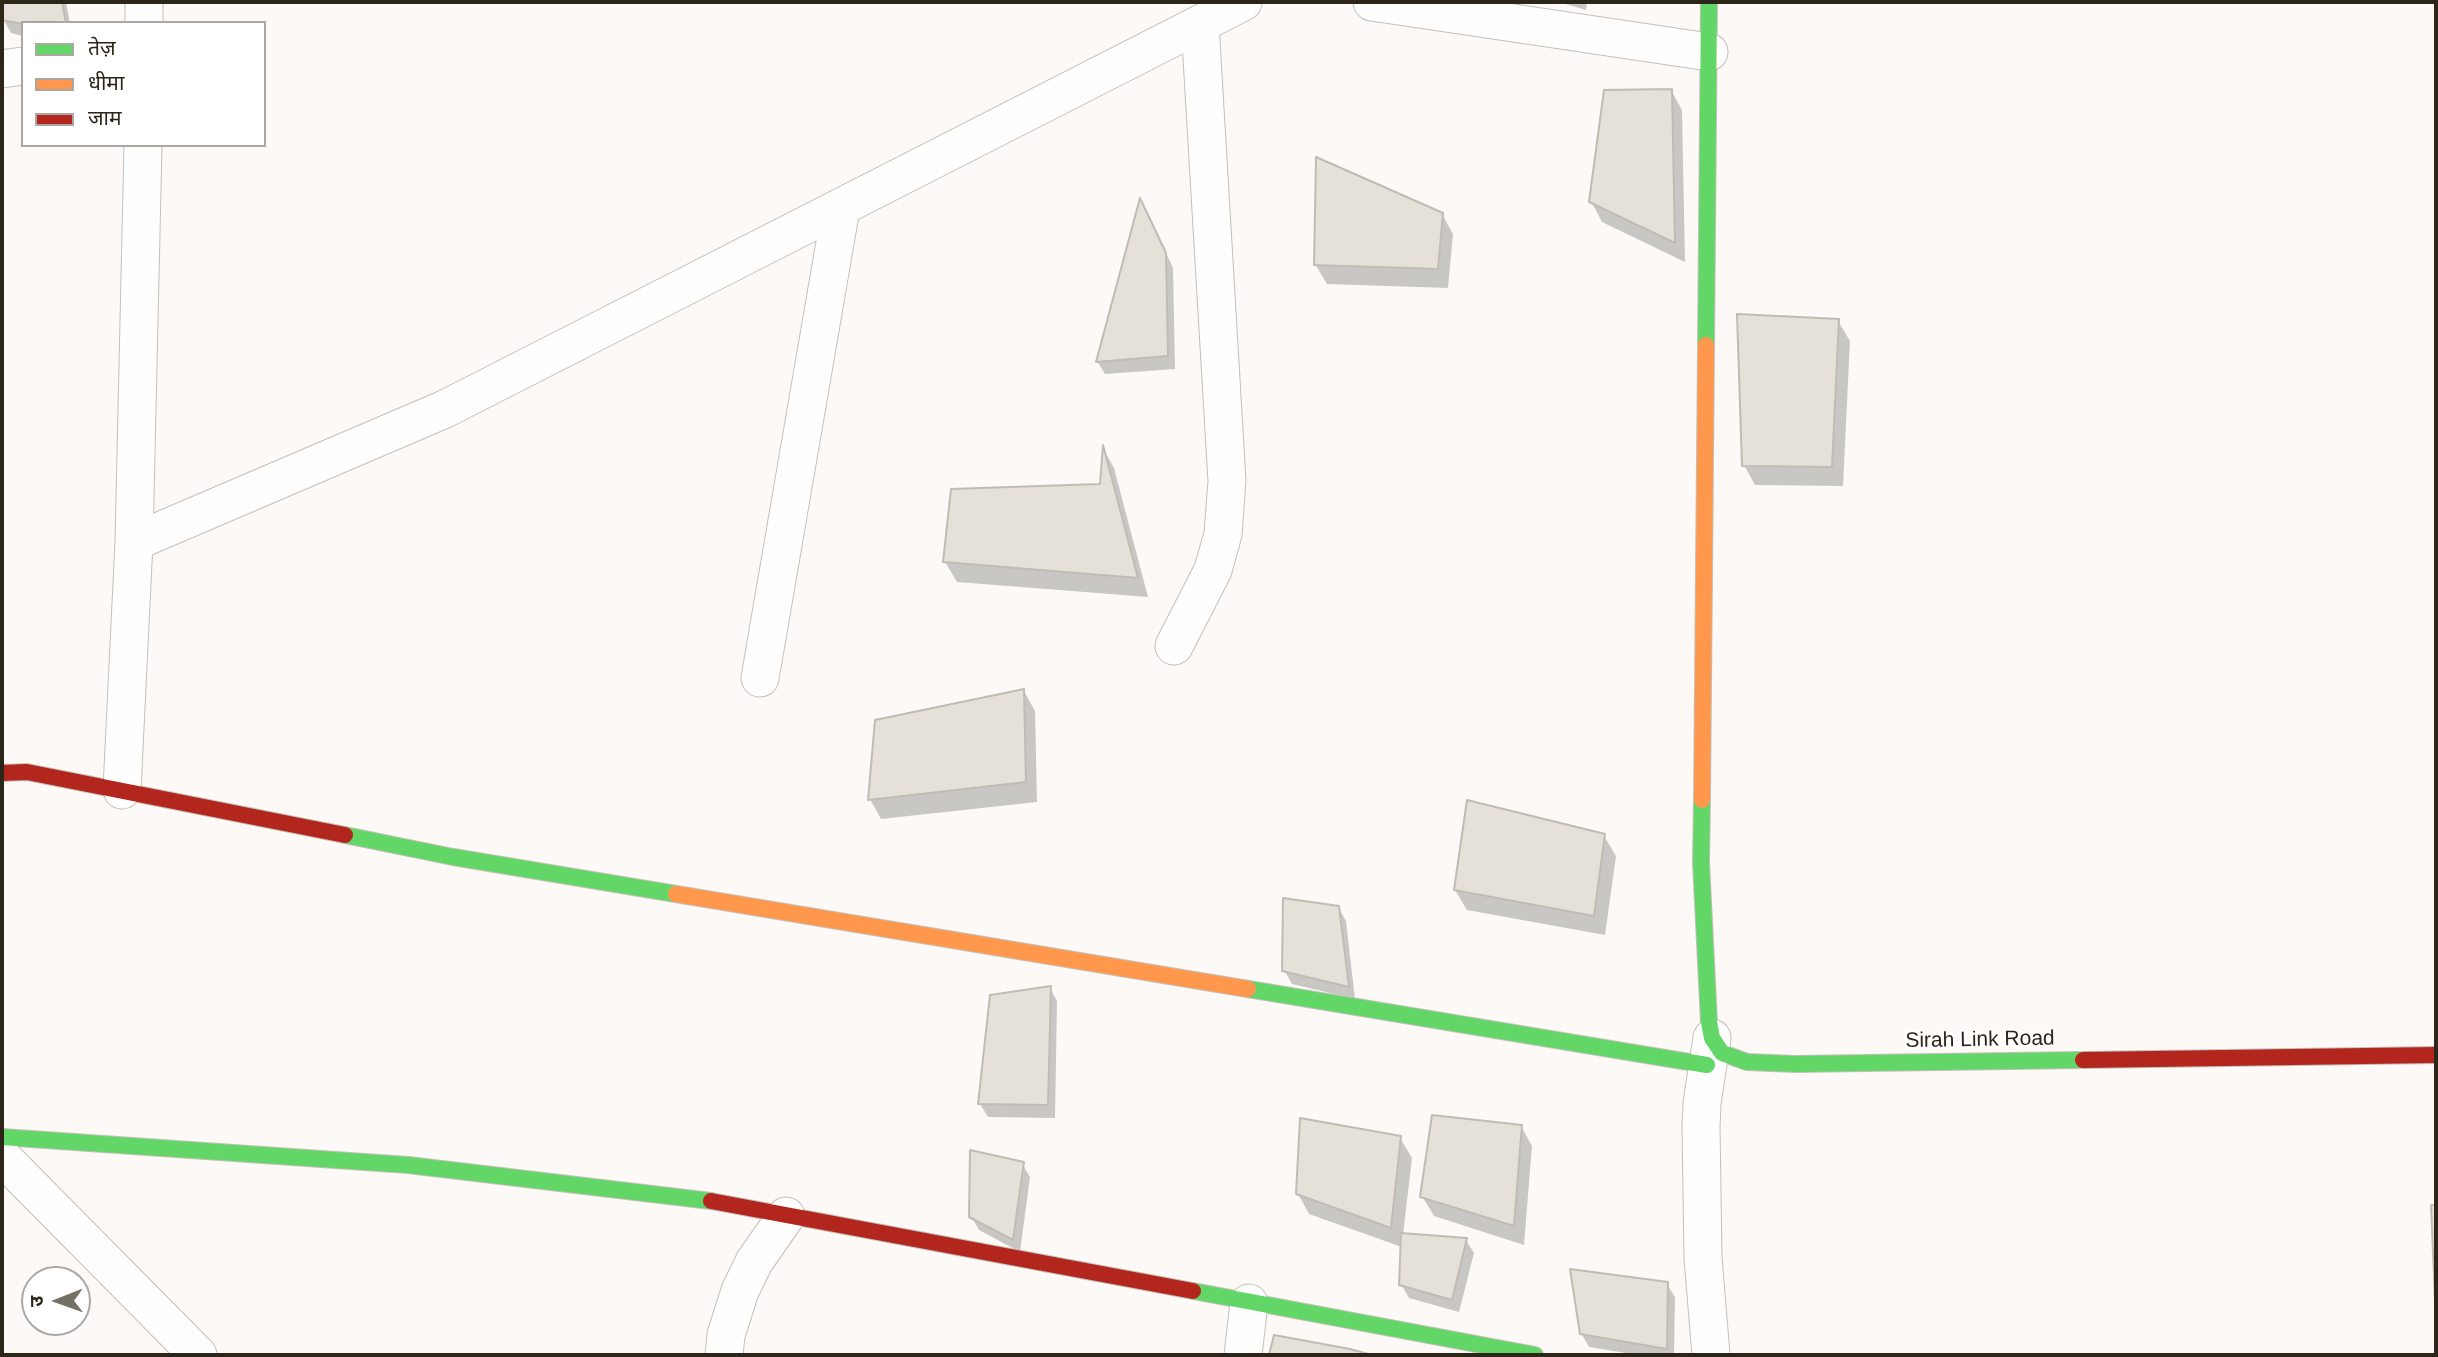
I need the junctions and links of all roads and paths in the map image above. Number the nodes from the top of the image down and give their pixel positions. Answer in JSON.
{"nodes":[{"id":1,"x":144,"y":2,"type":"edge"},
{"id":2,"x":1244,"y":2,"type":"edge"},
{"id":3,"x":1372,"y":2,"type":"edge"},
{"id":4,"x":1709,"y":2,"type":"edge"},
{"id":5,"x":144,"y":21,"type":"edge"},
{"id":6,"x":1200,"y":24,"type":"junction"},
{"id":7,"x":1709,"y":52,"type":"junction"},
{"id":8,"x":21,"y":66,"type":"edge"},
{"id":9,"x":2,"y":69,"type":"edge"},
{"id":10,"x":143,"y":147,"type":"edge"},
{"id":11,"x":841,"y":208,"type":"junction"},
{"id":12,"x":134,"y":542,"type":"junction"},
{"id":13,"x":1174,"y":646,"type":"dead end"},
{"id":14,"x":760,"y":678,"type":"dead end"},
{"id":15,"x":2,"y":773,"type":"edge"},
{"id":16,"x":122,"y":790,"type":"junction"},
{"id":17,"x":1710,"y":1052,"type":"junction"},
{"id":18,"x":2436,"y":1055,"type":"edge"},
{"id":19,"x":2,"y":1137,"type":"edge"},
{"id":20,"x":2,"y":1157,"type":"edge"},
{"id":21,"x":786,"y":1216,"type":"junction"},
{"id":22,"x":1249,"y":1303,"type":"junction"},
{"id":23,"x":198,"y":1355,"type":"edge"},
{"id":24,"x":724,"y":1355,"type":"edge"},
{"id":25,"x":1243,"y":1355,"type":"edge"},
{"id":26,"x":1535,"y":1355,"type":"edge"},
{"id":27,"x":1711,"y":1355,"type":"edge"}],
"edges":[{"from":1,"to":5,"type":"street"},
{"from":2,"to":6,"type":"street"},
{"from":3,"to":7,"type":"street"},
{"from":4,"to":7,"type":"street"},
{"from":6,"to":11,"type":"street"},
{"from":6,"to":13,"type":"street"},
{"from":7,"to":17,"type":"street"},
{"from":8,"to":9,"type":"street"},
{"from":10,"to":12,"type":"street"},
{"from":11,"to":12,"type":"street"},
{"from":11,"to":14,"type":"street"},
{"from":12,"to":16,"type":"street"},
{"from":15,"to":16,"type":"street"},
{"from":16,"to":17,"type":"street"},
{"from":17,"to":18,"type":"street","name":"Sirah Link Road"},
{"from":17,"to":27,"type":"street"},
{"from":19,"to":21,"type":"street"},
{"from":20,"to":23,"type":"street"},
{"from":21,"to":22,"type":"street"},
{"from":21,"to":24,"type":"street"},
{"from":22,"to":25,"type":"street"},
{"from":22,"to":26,"type":"street"}]}
